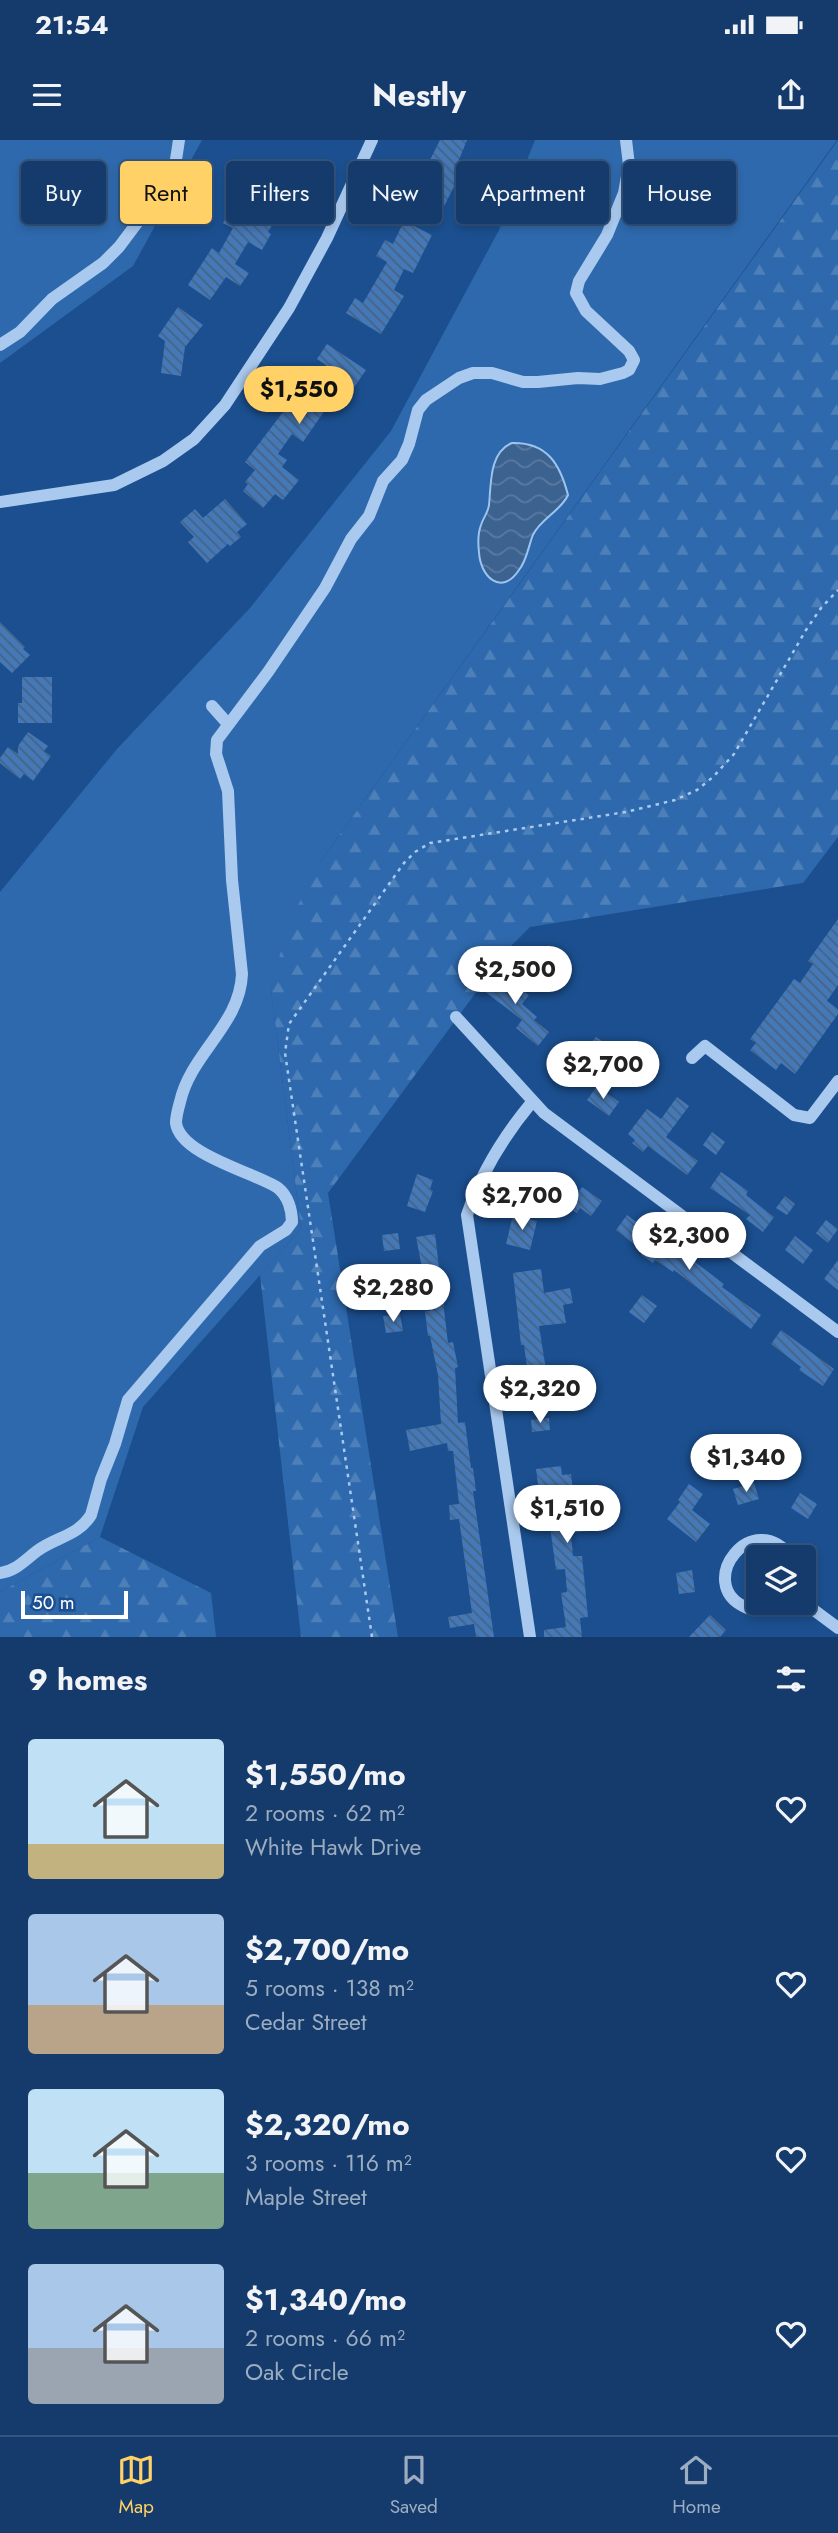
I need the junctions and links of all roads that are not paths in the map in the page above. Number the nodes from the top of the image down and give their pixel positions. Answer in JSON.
{"nodes":[{"id":1,"x":179,"y":140,"type":"edge"},
{"id":2,"x":372,"y":140,"type":"edge"},
{"id":3,"x":626,"y":140,"type":"edge"},
{"id":4,"x":0,"y":345,"type":"edge"},
{"id":5,"x":0,"y":502,"type":"edge"},
{"id":6,"x":212,"y":706,"type":"dead end"},
{"id":7,"x":228,"y":724,"type":"junction"},
{"id":8,"x":456,"y":1017,"type":"dead end"},
{"id":9,"x":692,"y":1058,"type":"dead end"},
{"id":10,"x":838,"y":1081,"type":"edge"},
{"id":11,"x":532,"y":1102,"type":"junction"},
{"id":12,"x":838,"y":1332,"type":"edge"},
{"id":13,"x":778,"y":1545,"type":"edge"},
{"id":14,"x":0,"y":1573,"type":"edge"},
{"id":15,"x":746,"y":1608,"type":"edge"},
{"id":16,"x":816,"y":1612,"type":"edge"},
{"id":17,"x":838,"y":1628,"type":"edge"},
{"id":18,"x":530,"y":1637,"type":"edge"}],
"edges":[{"from":1,"to":4,"type":"street"},
{"from":2,"to":5,"type":"street"},
{"from":3,"to":7,"type":"street"},
{"from":6,"to":7,"type":"street"},
{"from":7,"to":14,"type":"street"},
{"from":8,"to":11,"type":"street"},
{"from":9,"to":10,"type":"street"},
{"from":11,"to":12,"type":"street"},
{"from":11,"to":18,"type":"street"},
{"from":13,"to":15,"type":"street"},
{"from":16,"to":17,"type":"street"}]}
